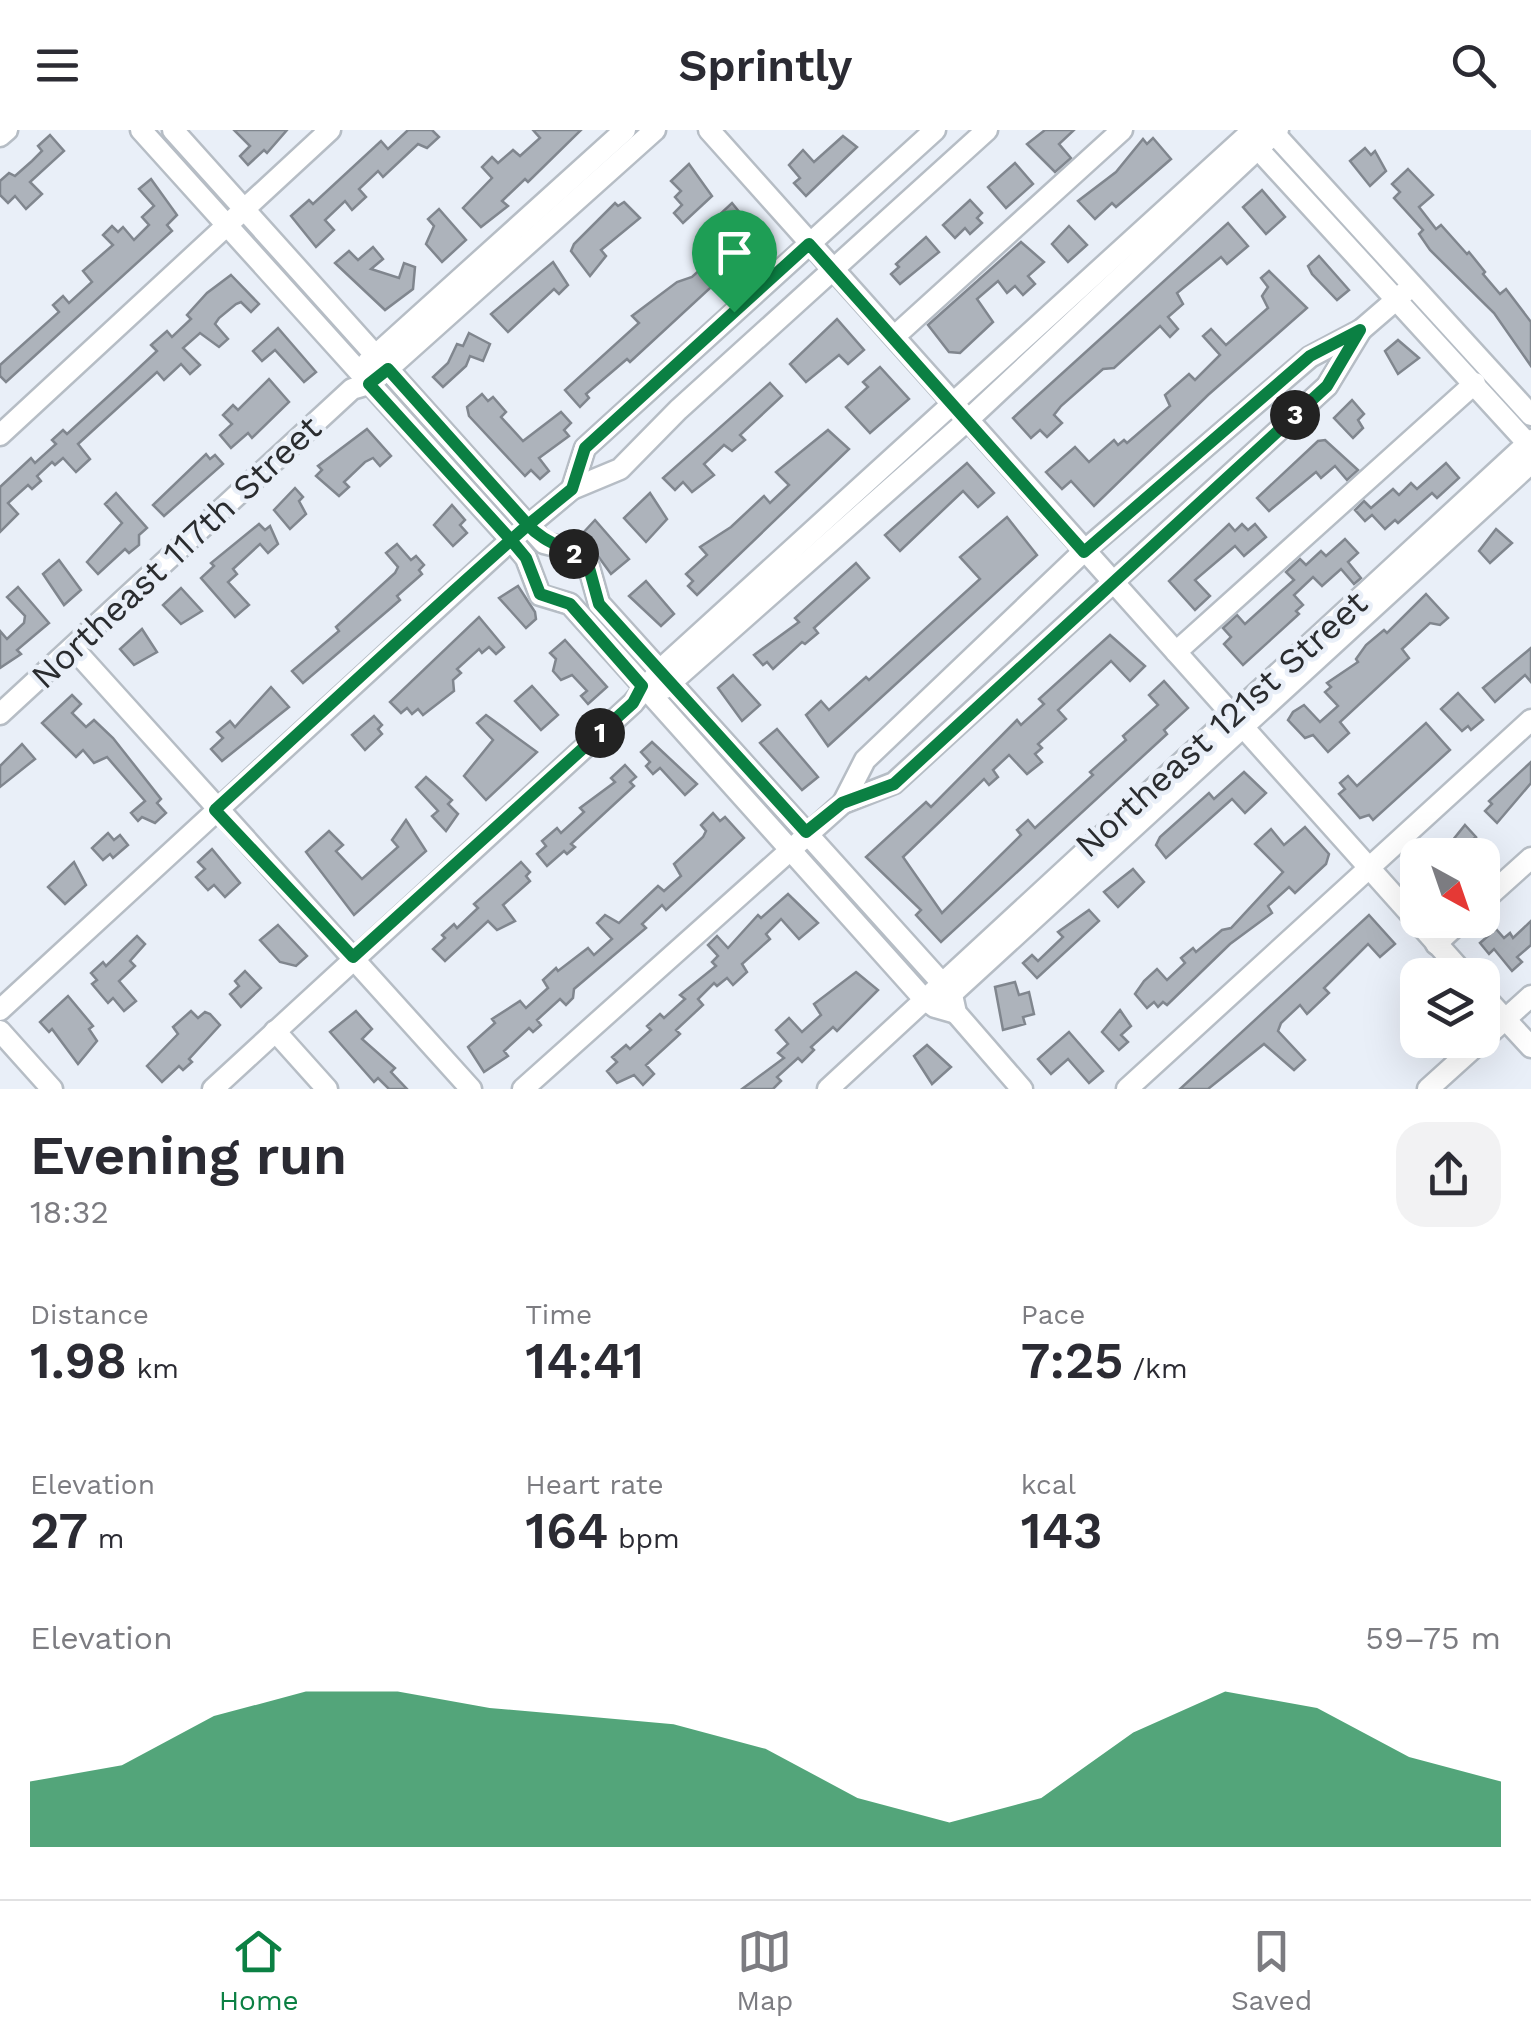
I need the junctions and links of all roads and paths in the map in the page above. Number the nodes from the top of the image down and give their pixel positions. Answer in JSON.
{"nodes":[{"id":1,"x":7,"y":130,"type":"edge"},
{"id":2,"x":141,"y":130,"type":"edge"},
{"id":3,"x":174,"y":130,"type":"edge"},
{"id":4,"x":330,"y":130,"type":"edge"},
{"id":5,"x":626,"y":130,"type":"edge"},
{"id":6,"x":655,"y":130,"type":"edge"},
{"id":7,"x":708,"y":130,"type":"edge"},
{"id":8,"x":935,"y":130,"type":"edge"},
{"id":9,"x":987,"y":130,"type":"edge"},
{"id":10,"x":1122,"y":130,"type":"edge"},
{"id":11,"x":1260,"y":134,"type":"edge"},
{"id":12,"x":0,"y":136,"type":"edge"},
{"id":13,"x":236,"y":216,"type":"junction"},
{"id":14,"x":809,"y":244,"type":"junction"},
{"id":15,"x":835,"y":269,"type":"junction"},
{"id":16,"x":1405,"y":292,"type":"junction"},
{"id":17,"x":1360,"y":330,"type":"junction"},
{"id":18,"x":895,"y":336,"type":"junction"},
{"id":19,"x":382,"y":362,"type":"junction"},
{"id":20,"x":360,"y":382,"type":"junction"},
{"id":21,"x":1475,"y":384,"type":"junction"},
{"id":22,"x":953,"y":401,"type":"junction"},
{"id":23,"x":1531,"y":415,"type":"edge"},
{"id":24,"x":968,"y":420,"type":"junction"},
{"id":25,"x":0,"y":435,"type":"edge"},
{"id":26,"x":1530,"y":448,"type":"edge"},
{"id":27,"x":572,"y":489,"type":"junction"},
{"id":28,"x":528,"y":525,"type":"junction"},
{"id":29,"x":511,"y":540,"type":"junction"},
{"id":30,"x":1084,"y":552,"type":"junction"},
{"id":31,"x":1112,"y":580,"type":"junction"},
{"id":32,"x":73,"y":648,"type":"junction"},
{"id":33,"x":1176,"y":652,"type":"junction"},
{"id":34,"x":667,"y":675,"type":"junction"},
{"id":35,"x":643,"y":696,"type":"junction"},
{"id":36,"x":0,"y":714,"type":"edge"},
{"id":37,"x":1531,"y":720,"type":"edge"},
{"id":38,"x":1237,"y":721,"type":"junction"},
{"id":39,"x":842,"y":803,"type":"junction"},
{"id":40,"x":215,"y":810,"type":"junction"},
{"id":41,"x":806,"y":832,"type":"junction"},
{"id":42,"x":788,"y":849,"type":"junction"},
{"id":43,"x":1531,"y":858,"type":"edge"},
{"id":44,"x":1368,"y":870,"type":"junction"},
{"id":45,"x":1500,"y":886,"type":"edge"},
{"id":46,"x":1442,"y":938,"type":"edge"},
{"id":47,"x":1436,"y":944,"type":"junction"},
{"id":48,"x":353,"y":957,"type":"junction"},
{"id":49,"x":1449,"y":958,"type":"edge"},
{"id":50,"x":1531,"y":996,"type":"edge"},
{"id":51,"x":937,"y":1001,"type":"junction"},
{"id":52,"x":0,"y":1010,"type":"edge"},
{"id":53,"x":1500,"y":1013,"type":"edge"},
{"id":54,"x":1506,"y":1019,"type":"junction"},
{"id":55,"x":0,"y":1031,"type":"edge"},
{"id":56,"x":275,"y":1031,"type":"junction"},
{"id":57,"x":1531,"y":1047,"type":"edge"},
{"id":58,"x":1440,"y":1085,"type":"edge"},
{"id":59,"x":52,"y":1089,"type":"edge"},
{"id":60,"x":212,"y":1089,"type":"edge"},
{"id":61,"x":327,"y":1089,"type":"edge"},
{"id":62,"x":471,"y":1089,"type":"edge"},
{"id":63,"x":523,"y":1089,"type":"edge"},
{"id":64,"x":828,"y":1089,"type":"edge"},
{"id":65,"x":1022,"y":1089,"type":"edge"},
{"id":66,"x":1127,"y":1089,"type":"edge"}],
"edges":[{"from":1,"to":12,"type":"street"},
{"from":2,"to":13,"type":"street"},
{"from":3,"to":13,"type":"street"},
{"from":4,"to":13,"type":"street"},
{"from":5,"to":19,"type":"street","name":"Northeast 117th Street"},
{"from":6,"to":19,"type":"street","name":"Northeast 117th Street"},
{"from":7,"to":14,"type":"street"},
{"from":8,"to":14,"type":"street"},
{"from":9,"to":15,"type":"street"},
{"from":10,"to":18,"type":"street"},
{"from":11,"to":16,"type":"street"},
{"from":11,"to":22,"type":"street"},
{"from":11,"to":24,"type":"street"},
{"from":13,"to":19,"type":"street"},
{"from":13,"to":20,"type":"street"},
{"from":13,"to":25,"type":"street"},
{"from":14,"to":15,"type":"street"},
{"from":14,"to":27,"type":"street"},
{"from":15,"to":18,"type":"street"},
{"from":15,"to":27,"type":"street"},
{"from":16,"to":17,"type":"street"},
{"from":16,"to":21,"type":"street"},
{"from":16,"to":23,"type":"street"},
{"from":17,"to":30,"type":"street"},
{"from":17,"to":31,"type":"street"},
{"from":18,"to":22,"type":"street"},
{"from":19,"to":20,"type":"street","name":"Northeast 117th Street"},
{"from":19,"to":28,"type":"street"},
{"from":20,"to":29,"type":"street"},
{"from":20,"to":32,"type":"street","name":"Northeast 117th Street"},
{"from":21,"to":26,"type":"street"},
{"from":21,"to":33,"type":"street"},
{"from":22,"to":24,"type":"street"},
{"from":22,"to":34,"type":"street"},
{"from":24,"to":30,"type":"street"},
{"from":24,"to":34,"type":"street"},
{"from":26,"to":38,"type":"street","name":"Northeast 121st Street"},
{"from":27,"to":28,"type":"street"},
{"from":28,"to":29,"type":"street"},
{"from":28,"to":34,"type":"street"},
{"from":29,"to":35,"type":"street"},
{"from":29,"to":40,"type":"street"},
{"from":30,"to":31,"type":"street"},
{"from":30,"to":39,"type":"street"},
{"from":31,"to":33,"type":"street"},
{"from":31,"to":39,"type":"street"},
{"from":32,"to":36,"type":"street","name":"Northeast 117th Street"},
{"from":32,"to":40,"type":"street"},
{"from":33,"to":38,"type":"street"},
{"from":34,"to":35,"type":"street"},
{"from":34,"to":41,"type":"street"},
{"from":35,"to":42,"type":"street"},
{"from":35,"to":48,"type":"street"},
{"from":37,"to":44,"type":"street"},
{"from":38,"to":44,"type":"street"},
{"from":38,"to":51,"type":"street","name":"Northeast 121st Street"},
{"from":39,"to":41,"type":"street"},
{"from":40,"to":48,"type":"street"},
{"from":40,"to":52,"type":"street"},
{"from":41,"to":42,"type":"street"},
{"from":41,"to":51,"type":"street"},
{"from":42,"to":51,"type":"street"},
{"from":42,"to":63,"type":"street"},
{"from":43,"to":45,"type":"street"},
{"from":44,"to":47,"type":"street"},
{"from":44,"to":66,"type":"street"},
{"from":46,"to":47,"type":"street"},
{"from":47,"to":49,"type":"street"},
{"from":48,"to":56,"type":"street"},
{"from":48,"to":62,"type":"street"},
{"from":50,"to":54,"type":"street"},
{"from":51,"to":64,"type":"street","name":"Northeast 121st Street"},
{"from":51,"to":65,"type":"street"},
{"from":53,"to":54,"type":"street"},
{"from":54,"to":57,"type":"street"},
{"from":54,"to":58,"type":"street"},
{"from":55,"to":59,"type":"street"},
{"from":56,"to":60,"type":"street"},
{"from":56,"to":61,"type":"street"}]}
